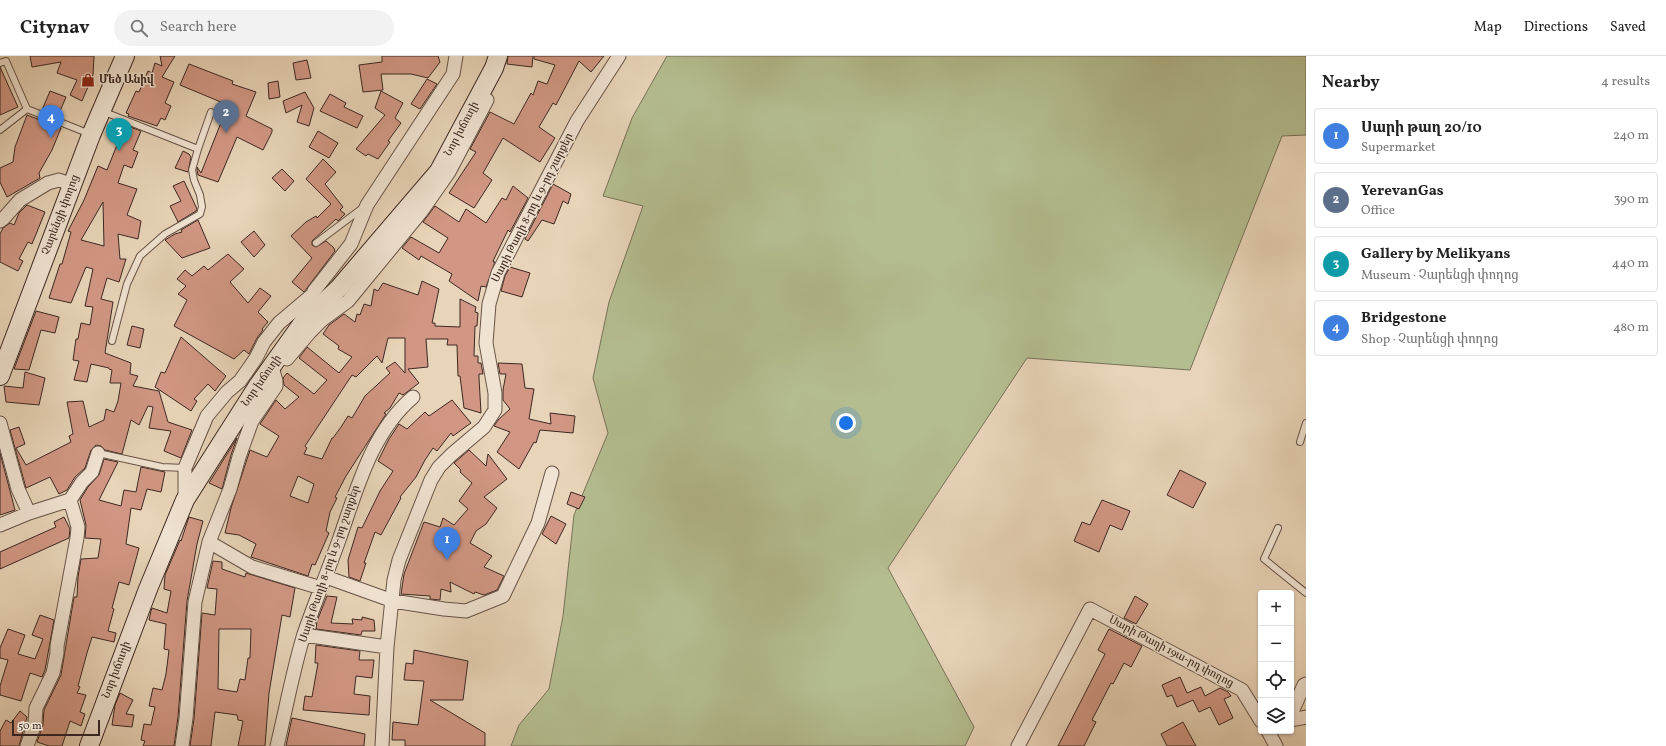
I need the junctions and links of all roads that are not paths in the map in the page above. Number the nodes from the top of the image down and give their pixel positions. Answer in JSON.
{"nodes":[{"id":1,"x":125,"y":56,"type":"edge"},
{"id":2,"x":456,"y":56,"type":"edge"},
{"id":3,"x":618,"y":56,"type":"edge"},
{"id":4,"x":496,"y":62,"type":"edge"},
{"id":5,"x":0,"y":63,"type":"edge"},
{"id":6,"x":27,"y":108,"type":"junction"},
{"id":7,"x":102,"y":111,"type":"junction"},
{"id":8,"x":211,"y":112,"type":"dead end"},
{"id":9,"x":0,"y":130,"type":"edge"},
{"id":10,"x":91,"y":135,"type":"junction"},
{"id":11,"x":198,"y":149,"type":"junction"},
{"id":12,"x":73,"y":185,"type":"junction"},
{"id":13,"x":367,"y":205,"type":"junction"},
{"id":14,"x":0,"y":220,"type":"edge"},
{"id":15,"x":316,"y":243,"type":"dead end"},
{"id":16,"x":312,"y":295,"type":"junction"},
{"id":17,"x":322,"y":320,"type":"junction"},
{"id":18,"x":304,"y":321,"type":"junction"},
{"id":19,"x":112,"y":341,"type":"dead end"},
{"id":20,"x":273,"y":372,"type":"junction"},
{"id":21,"x":0,"y":376,"type":"edge"},
{"id":22,"x":413,"y":397,"type":"dead end"},
{"id":23,"x":0,"y":423,"type":"edge"},
{"id":24,"x":1306,"y":423,"type":"edge"},
{"id":25,"x":1300,"y":442,"type":"dead end"},
{"id":26,"x":98,"y":453,"type":"joint"},
{"id":27,"x":185,"y":468,"type":"junction"},
{"id":28,"x":552,"y":473,"type":"dead end"},
{"id":29,"x":70,"y":500,"type":"junction"},
{"id":30,"x":185,"y":500,"type":"junction"},
{"id":31,"x":29,"y":513,"type":"junction"},
{"id":32,"x":0,"y":525,"type":"edge"},
{"id":33,"x":1278,"y":528,"type":"dead end"},
{"id":34,"x":209,"y":542,"type":"junction"},
{"id":35,"x":323,"y":582,"type":"junction"},
{"id":36,"x":1306,"y":593,"type":"edge"},
{"id":37,"x":393,"y":601,"type":"junction"},
{"id":38,"x":304,"y":635,"type":"junction"},
{"id":39,"x":387,"y":648,"type":"junction"},
{"id":40,"x":1306,"y":684,"type":"edge"},
{"id":41,"x":1294,"y":707,"type":"edge"},
{"id":42,"x":1258,"y":716,"type":"edge"},
{"id":43,"x":1306,"y":717,"type":"edge"},
{"id":44,"x":1294,"y":719,"type":"edge"},
{"id":45,"x":1269,"y":734,"type":"edge"},
{"id":46,"x":27,"y":746,"type":"edge"},
{"id":47,"x":89,"y":746,"type":"edge"},
{"id":48,"x":182,"y":746,"type":"edge"},
{"id":49,"x":277,"y":746,"type":"edge"},
{"id":50,"x":382,"y":746,"type":"edge"},
{"id":51,"x":1018,"y":746,"type":"edge"},
{"id":52,"x":1276,"y":746,"type":"edge"}],
"edges":[{"from":1,"to":7,"type":"main road","name":"Չարենցի փողոց"},
{"from":2,"to":13,"type":"street"},
{"from":3,"to":37,"type":"street","name":"Սարի Թաղի 8-րդ և 9-րդ շարքեր"},
{"from":4,"to":17,"type":"street"},
{"from":4,"to":18,"type":"main road","name":"Նոր խճուղի"},
{"from":5,"to":6,"type":"lane"},
{"from":6,"to":9,"type":"lane"},
{"from":6,"to":10,"type":"lane"},
{"from":7,"to":10,"type":"main road","name":"Չարենցի փողոց"},
{"from":7,"to":11,"type":"lane"},
{"from":8,"to":11,"type":"lane"},
{"from":10,"to":12,"type":"main road","name":"Չարենցի փողոց"},
{"from":11,"to":19,"type":"lane"},
{"from":12,"to":14,"type":"street"},
{"from":12,"to":21,"type":"main road","name":"Չարենցի փողոց"},
{"from":13,"to":15,"type":"lane"},
{"from":13,"to":16,"type":"street"},
{"from":16,"to":18,"type":"street"},
{"from":16,"to":27,"type":"street"},
{"from":17,"to":18,"type":"street"},
{"from":17,"to":20,"type":"street"},
{"from":18,"to":20,"type":"main road","name":"Նոր խճուղի"},
{"from":20,"to":30,"type":"main road","name":"Նոր խճուղի"},
{"from":20,"to":34,"type":"street"},
{"from":22,"to":35,"type":"street","name":"Սարի Թաղի 8-րդ և 9-րդ շարքեր"},
{"from":23,"to":31,"type":"street"},
{"from":24,"to":25,"type":"lane"},
{"from":26,"to":27,"type":"lane"},
{"from":26,"to":29,"type":"street"},
{"from":27,"to":30,"type":"street"},
{"from":28,"to":37,"type":"street"},
{"from":29,"to":31,"type":"street"},
{"from":29,"to":46,"type":"street"},
{"from":30,"to":47,"type":"main road","name":"Նոր խճուղի"},
{"from":31,"to":32,"type":"street"},
{"from":33,"to":36,"type":"lane"},
{"from":34,"to":35,"type":"street"},
{"from":34,"to":48,"type":"street"},
{"from":35,"to":37,"type":"street"},
{"from":35,"to":38,"type":"street","name":"Սարի Թաղի 8-րդ և 9-րդ շարքեր"},
{"from":37,"to":39,"type":"street","name":"Սարի Թաղի 8-րդ և 9-րդ շարքեր"},
{"from":38,"to":39,"type":"street"},
{"from":38,"to":49,"type":"street","name":"Սարի Թաղի 8-րդ և 9-րդ շարքեր"},
{"from":39,"to":50,"type":"street","name":"Սարի Թաղի 8-րդ և 9-րդ շարքեր"},
{"from":40,"to":41,"type":"street"},
{"from":42,"to":51,"type":"street","name":"Սարի Թաղի 19ա-րդ փողոց"},
{"from":43,"to":44,"type":"street"},
{"from":45,"to":52,"type":"street","name":"Սարի Թաղի 19ա-րդ փողոց"}]}
